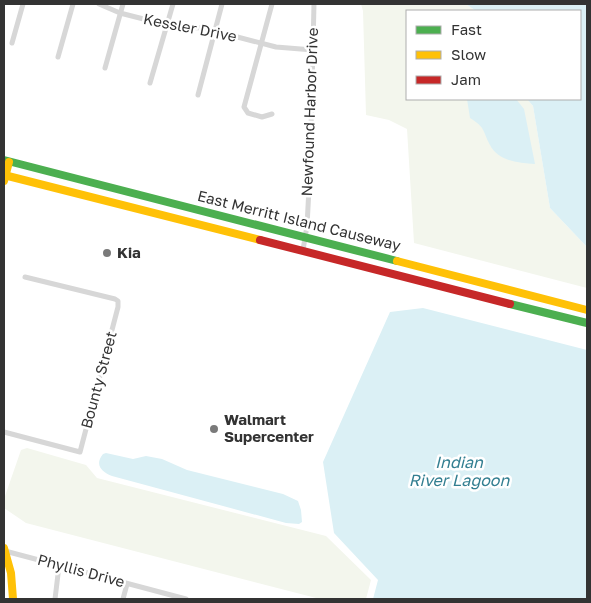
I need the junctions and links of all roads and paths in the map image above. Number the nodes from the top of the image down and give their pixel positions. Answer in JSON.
{"nodes":[{"id":1,"x":23,"y":4,"type":"edge"},
{"id":2,"x":73,"y":4,"type":"edge"},
{"id":3,"x":99,"y":4,"type":"edge"},
{"id":4,"x":123,"y":4,"type":"edge"},
{"id":5,"x":172,"y":4,"type":"edge"},
{"id":6,"x":222,"y":4,"type":"edge"},
{"id":7,"x":272,"y":4,"type":"edge"},
{"id":8,"x":314,"y":4,"type":"edge"},
{"id":9,"x":120,"y":13,"type":"junction"},
{"id":10,"x":167,"y":25,"type":"junction"},
{"id":11,"x":215,"y":30,"type":"junction"},
{"id":12,"x":261,"y":43,"type":"junction"},
{"id":13,"x":12,"y":44,"type":"dead end"},
{"id":14,"x":313,"y":50,"type":"junction"},
{"id":15,"x":58,"y":57,"type":"dead end"},
{"id":16,"x":105,"y":68,"type":"dead end"},
{"id":17,"x":150,"y":83,"type":"dead end"},
{"id":18,"x":198,"y":95,"type":"dead end"},
{"id":19,"x":272,"y":114,"type":"dead end"},
{"id":20,"x":6,"y":161,"type":"edge"},
{"id":21,"x":4,"y":177,"type":"edge"},
{"id":22,"x":306,"y":237,"type":"junction"},
{"id":23,"x":303,"y":250,"type":"junction"},
{"id":24,"x":24,"y":277,"type":"dead end"},
{"id":25,"x":587,"y":310,"type":"edge"},
{"id":26,"x":587,"y":323,"type":"edge"},
{"id":27,"x":4,"y":432,"type":"edge"},
{"id":28,"x":4,"y":549,"type":"edge"},
{"id":29,"x":58,"y":566,"type":"junction"},
{"id":30,"x":127,"y":584,"type":"junction"},
{"id":31,"x":13,"y":599,"type":"edge"},
{"id":32,"x":55,"y":599,"type":"edge"},
{"id":33,"x":123,"y":599,"type":"edge"},
{"id":34,"x":186,"y":599,"type":"edge"}],
"edges":[{"from":1,"to":13,"type":"street"},
{"from":2,"to":15,"type":"street"},
{"from":3,"to":9,"type":"street","name":"Kessler Drive"},
{"from":4,"to":9,"type":"street"},
{"from":5,"to":10,"type":"street"},
{"from":6,"to":11,"type":"street"},
{"from":7,"to":12,"type":"street"},
{"from":8,"to":14,"type":"street","name":"Newfound Harbor Drive"},
{"from":9,"to":10,"type":"street","name":"Kessler Drive"},
{"from":9,"to":16,"type":"street"},
{"from":10,"to":11,"type":"street","name":"Kessler Drive"},
{"from":10,"to":17,"type":"street"},
{"from":11,"to":12,"type":"street","name":"Kessler Drive"},
{"from":11,"to":18,"type":"street"},
{"from":12,"to":14,"type":"street","name":"Kessler Drive"},
{"from":12,"to":19,"type":"street"},
{"from":14,"to":22,"type":"street","name":"Newfound Harbor Drive"},
{"from":20,"to":21,"type":"main road"},
{"from":20,"to":22,"type":"main road","name":"East Merritt Island Causeway"},
{"from":21,"to":23,"type":"main road","name":"East Merritt Island Causeway"},
{"from":22,"to":23,"type":"street","name":"Newfound Harbor Drive"},
{"from":22,"to":25,"type":"main road","name":"East Merritt Island Causeway"},
{"from":23,"to":26,"type":"main road","name":"East Merritt Island Causeway"},
{"from":24,"to":27,"type":"street","name":"Bounty Street"},
{"from":28,"to":29,"type":"street","name":"Phyllis Drive"},
{"from":28,"to":31,"type":"main road"},
{"from":29,"to":30,"type":"street","name":"Phyllis Drive"},
{"from":29,"to":32,"type":"street"},
{"from":30,"to":33,"type":"street"},
{"from":30,"to":34,"type":"street","name":"Phyllis Drive"}]}
